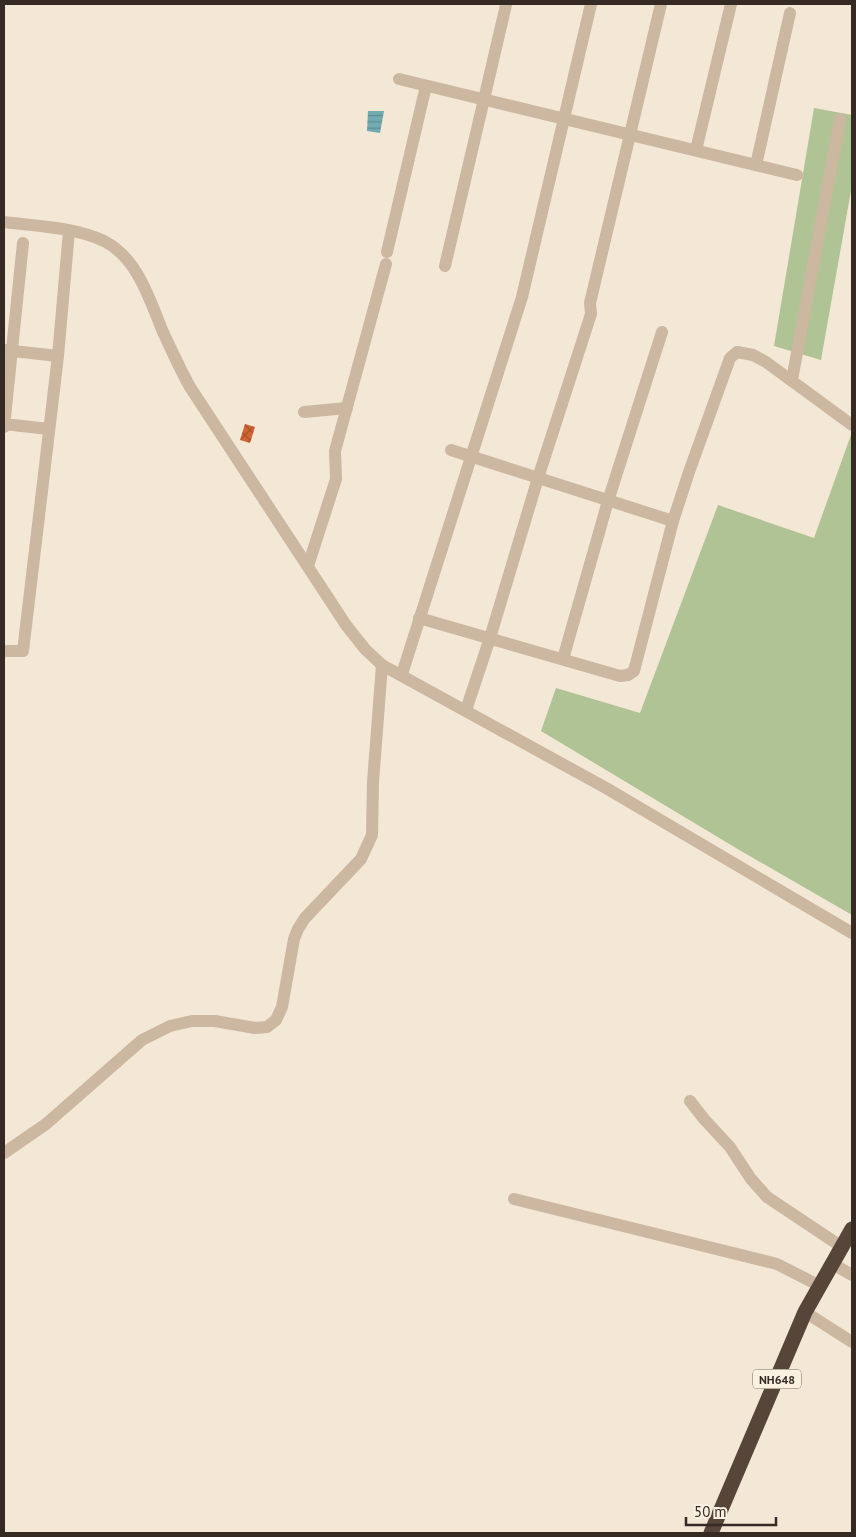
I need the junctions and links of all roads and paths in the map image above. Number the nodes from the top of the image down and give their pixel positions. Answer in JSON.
{"nodes":[{"id":1,"x":591,"y":4,"type":"edge"},
{"id":2,"x":661,"y":4,"type":"edge"},
{"id":3,"x":731,"y":4,"type":"edge"},
{"id":4,"x":506,"y":5,"type":"dead end"},
{"id":5,"x":790,"y":13,"type":"dead end"},
{"id":6,"x":398,"y":79,"type":"dead end"},
{"id":7,"x":426,"y":86,"type":"junction"},
{"id":8,"x":484,"y":100,"type":"junction"},
{"id":9,"x":564,"y":119,"type":"junction"},
{"id":10,"x":840,"y":119,"type":"dead end"},
{"id":11,"x":630,"y":135,"type":"junction"},
{"id":12,"x":696,"y":150,"type":"junction"},
{"id":13,"x":756,"y":165,"type":"junction"},
{"id":14,"x":797,"y":175,"type":"dead end"},
{"id":15,"x":4,"y":222,"type":"edge"},
{"id":16,"x":69,"y":231,"type":"junction"},
{"id":17,"x":23,"y":243,"type":"dead end"},
{"id":18,"x":445,"y":266,"type":"dead end"},
{"id":19,"x":662,"y":332,"type":"dead end"},
{"id":20,"x":8,"y":351,"type":"edge"},
{"id":21,"x":58,"y":356,"type":"junction"},
{"id":22,"x":792,"y":380,"type":"junction"},
{"id":23,"x":347,"y":408,"type":"junction"},
{"id":24,"x":304,"y":412,"type":"dead end"},
{"id":25,"x":4,"y":425,"type":"edge"},
{"id":26,"x":852,"y":425,"type":"edge"},
{"id":27,"x":49,"y":429,"type":"junction"},
{"id":28,"x":451,"y":450,"type":"dead end"},
{"id":29,"x":471,"y":457,"type":"junction"},
{"id":30,"x":538,"y":478,"type":"junction"},
{"id":31,"x":608,"y":501,"type":"junction"},
{"id":32,"x":673,"y":521,"type":"junction"},
{"id":33,"x":308,"y":566,"type":"junction"},
{"id":34,"x":419,"y":618,"type":"junction"},
{"id":35,"x":490,"y":638,"type":"junction"},
{"id":36,"x":4,"y":651,"type":"edge"},
{"id":37,"x":563,"y":659,"type":"junction"},
{"id":38,"x":382,"y":665,"type":"junction"},
{"id":39,"x":402,"y":674,"type":"junction"},
{"id":40,"x":466,"y":710,"type":"junction"},
{"id":41,"x":852,"y":933,"type":"edge"},
{"id":42,"x":690,"y":1101,"type":"dead end"},
{"id":43,"x":4,"y":1153,"type":"edge"},
{"id":44,"x":514,"y":1199,"type":"dead end"},
{"id":45,"x":852,"y":1229,"type":"edge"},
{"id":46,"x":842,"y":1247,"type":"junction"},
{"id":47,"x":833,"y":1264,"type":"junction"},
{"id":48,"x":852,"y":1275,"type":"edge"},
{"id":49,"x":820,"y":1286,"type":"junction"},
{"id":50,"x":805,"y":1312,"type":"junction"},
{"id":51,"x":852,"y":1342,"type":"edge"},
{"id":52,"x":711,"y":1533,"type":"edge"}],
"edges":[{"from":1,"to":9,"type":"street"},
{"from":2,"to":11,"type":"street"},
{"from":3,"to":12,"type":"street"},
{"from":4,"to":8,"type":"street"},
{"from":5,"to":13,"type":"street"},
{"from":6,"to":7,"type":"street"},
{"from":7,"to":8,"type":"street"},
{"from":7,"to":23,"type":"street"},
{"from":8,"to":9,"type":"street"},
{"from":8,"to":18,"type":"street"},
{"from":9,"to":11,"type":"street"},
{"from":9,"to":29,"type":"street"},
{"from":10,"to":22,"type":"street"},
{"from":11,"to":12,"type":"street"},
{"from":11,"to":30,"type":"street"},
{"from":12,"to":13,"type":"street"},
{"from":13,"to":14,"type":"street"},
{"from":15,"to":16,"type":"street"},
{"from":16,"to":21,"type":"street"},
{"from":16,"to":33,"type":"street"},
{"from":17,"to":20,"type":"street"},
{"from":19,"to":31,"type":"street"},
{"from":20,"to":21,"type":"street"},
{"from":20,"to":25,"type":"street"},
{"from":21,"to":27,"type":"street"},
{"from":22,"to":26,"type":"street"},
{"from":22,"to":32,"type":"street"},
{"from":23,"to":24,"type":"street"},
{"from":23,"to":33,"type":"street"},
{"from":25,"to":27,"type":"street"},
{"from":27,"to":36,"type":"street"},
{"from":28,"to":29,"type":"street"},
{"from":29,"to":30,"type":"street"},
{"from":29,"to":34,"type":"street"},
{"from":30,"to":31,"type":"street"},
{"from":30,"to":35,"type":"street"},
{"from":31,"to":32,"type":"street"},
{"from":31,"to":37,"type":"street"},
{"from":32,"to":37,"type":"street"},
{"from":33,"to":38,"type":"street"},
{"from":34,"to":35,"type":"street"},
{"from":34,"to":39,"type":"street"},
{"from":35,"to":37,"type":"street"},
{"from":35,"to":40,"type":"street"},
{"from":38,"to":39,"type":"street"},
{"from":38,"to":43,"type":"street"},
{"from":39,"to":40,"type":"street"},
{"from":40,"to":41,"type":"street"},
{"from":42,"to":46,"type":"street"},
{"from":44,"to":49,"type":"street"},
{"from":45,"to":46,"type":"highway","number":"NH648"},
{"from":46,"to":47,"type":"highway","number":"NH648"},
{"from":47,"to":48,"type":"street"},
{"from":47,"to":49,"type":"highway","number":"NH648"},
{"from":49,"to":50,"type":"highway","number":"NH648"},
{"from":50,"to":51,"type":"street"},
{"from":50,"to":52,"type":"highway","number":"NH648"}]}
